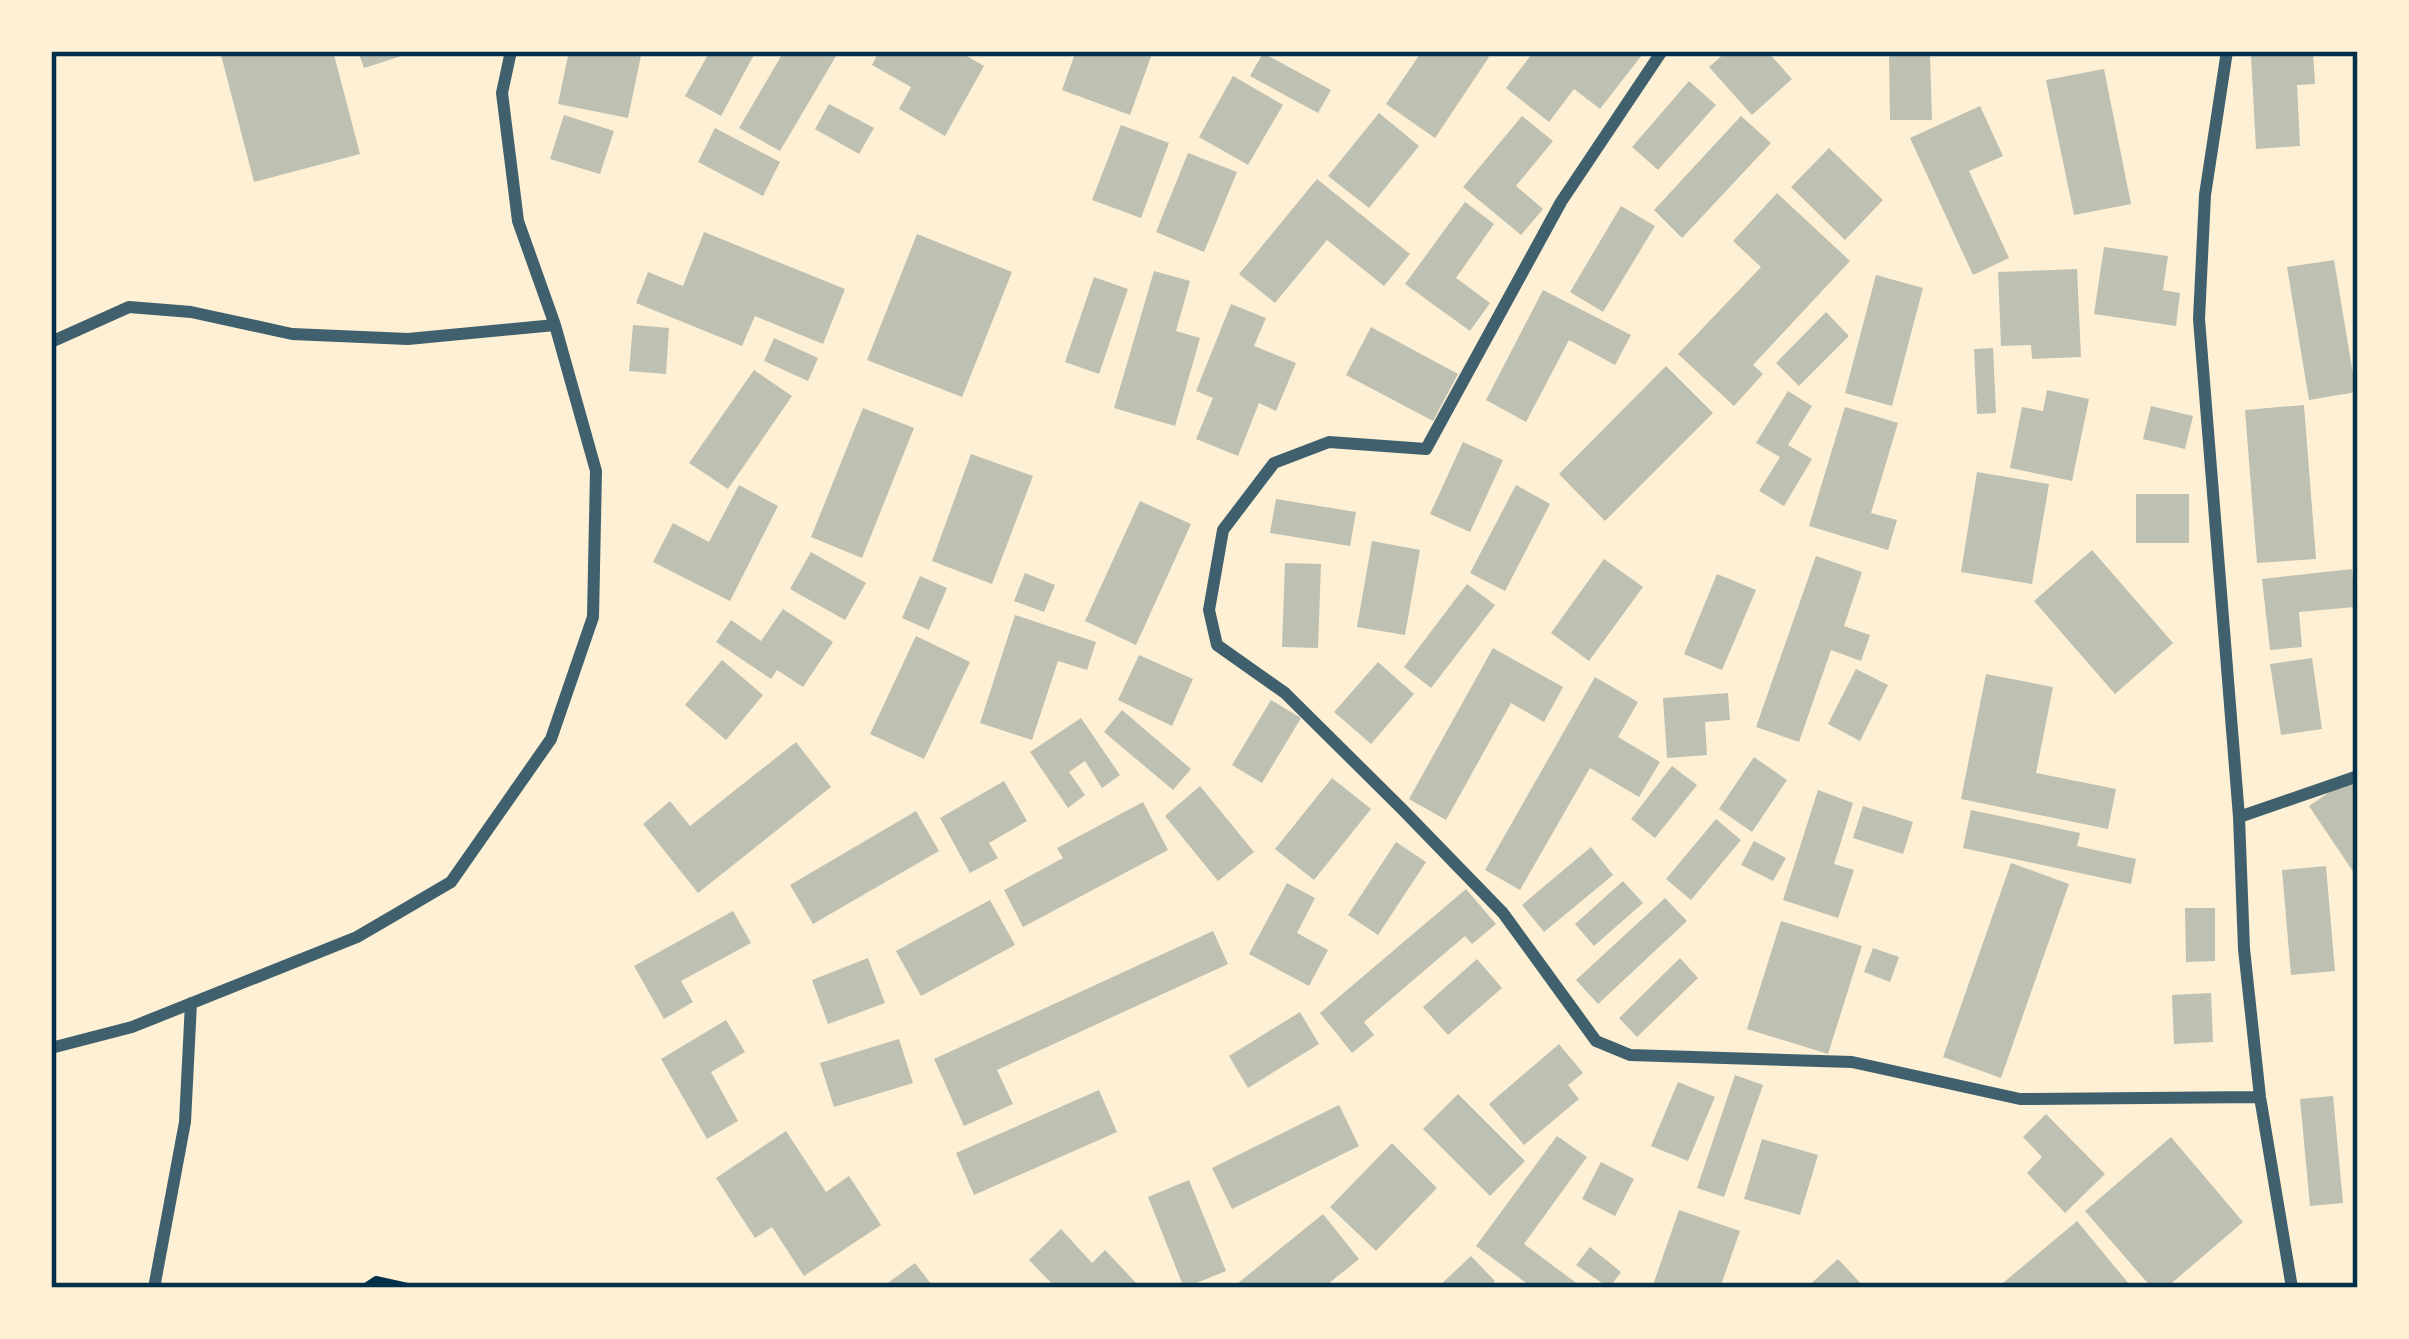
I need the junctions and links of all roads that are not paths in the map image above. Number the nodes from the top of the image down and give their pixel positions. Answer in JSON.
{"nodes":[{"id":1,"x":511,"y":51,"type":"edge"},
{"id":2,"x":1663,"y":51,"type":"edge"},
{"id":3,"x":2228,"y":51,"type":"edge"},
{"id":4,"x":555,"y":325,"type":"junction"},
{"id":5,"x":51,"y":342,"type":"edge"},
{"id":6,"x":2358,"y":776,"type":"edge"},
{"id":7,"x":2239,"y":817,"type":"junction"},
{"id":8,"x":191,"y":1003,"type":"junction"},
{"id":9,"x":51,"y":1048,"type":"edge"},
{"id":10,"x":2260,"y":1097,"type":"junction"},
{"id":11,"x":154,"y":1288,"type":"edge"},
{"id":12,"x":2292,"y":1288,"type":"edge"}],
"edges":[{"from":1,"to":4,"type":"street"},
{"from":2,"to":10,"type":"street"},
{"from":3,"to":7,"type":"street"},
{"from":4,"to":5,"type":"street"},
{"from":4,"to":8,"type":"street"},
{"from":6,"to":7,"type":"street"},
{"from":7,"to":10,"type":"street"},
{"from":8,"to":9,"type":"street"},
{"from":8,"to":11,"type":"street"},
{"from":10,"to":12,"type":"street"}]}
